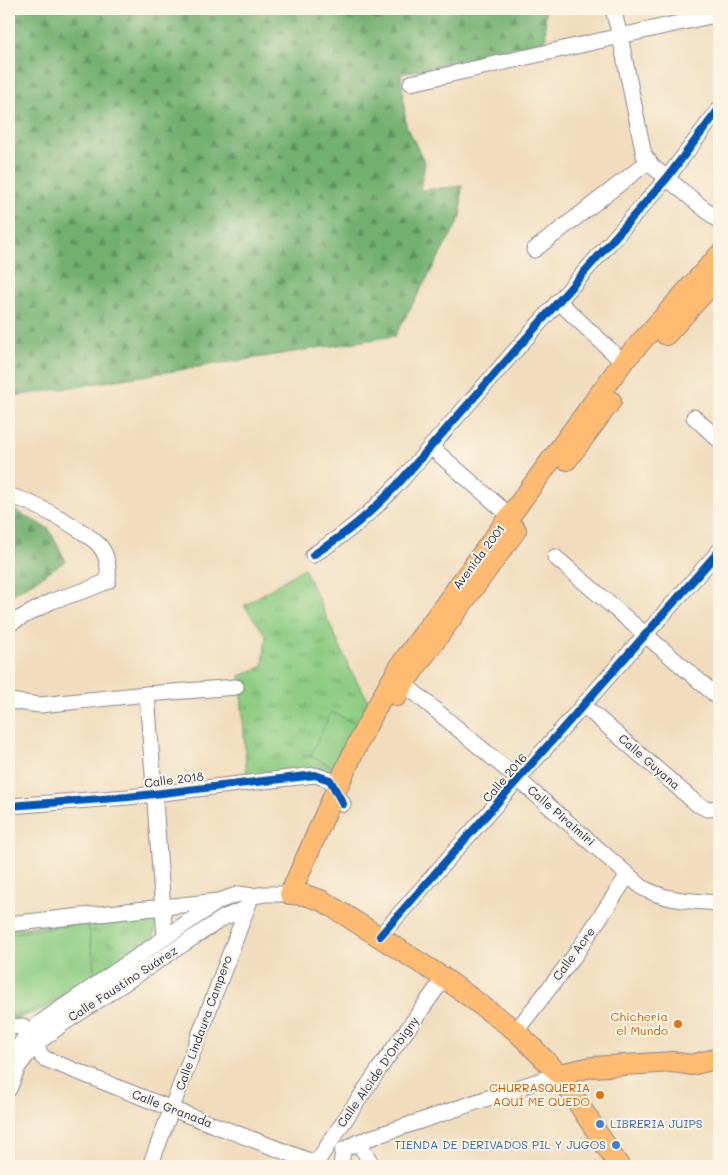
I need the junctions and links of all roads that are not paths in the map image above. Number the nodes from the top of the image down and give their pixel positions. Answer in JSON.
{"nodes":[{"id":1,"x":612,"y":9,"type":"edge"},
{"id":2,"x":719,"y":14,"type":"edge"},
{"id":3,"x":620,"y":36,"type":"junction"},
{"id":4,"x":412,"y":83,"type":"dead end"},
{"id":5,"x":719,"y":109,"type":"edge"},
{"id":6,"x":648,"y":161,"type":"junction"},
{"id":7,"x":668,"y":178,"type":"junction"},
{"id":8,"x":719,"y":221,"type":"edge"},
{"id":9,"x":534,"y":250,"type":"dead end"},
{"id":10,"x":719,"y":255,"type":"edge"},
{"id":11,"x":719,"y":276,"type":"edge"},
{"id":12,"x":558,"y":301,"type":"junction"},
{"id":13,"x":623,"y":362,"type":"junction"},
{"id":14,"x":694,"y":417,"type":"dead end"},
{"id":15,"x":719,"y":440,"type":"edge"},
{"id":16,"x":431,"y":447,"type":"junction"},
{"id":17,"x":11,"y":497,"type":"edge"},
{"id":18,"x":510,"y":516,"type":"junction"},
{"id":19,"x":719,"y":552,"type":"edge"},
{"id":20,"x":313,"y":555,"type":"dead end"},
{"id":21,"x":555,"y":557,"type":"dead end"},
{"id":22,"x":9,"y":624,"type":"edge"},
{"id":23,"x":646,"y":634,"type":"junction"},
{"id":24,"x":399,"y":679,"type":"junction"},
{"id":25,"x":236,"y":687,"type":"dead end"},
{"id":26,"x":147,"y":694,"type":"junction"},
{"id":27,"x":719,"y":698,"type":"edge"},
{"id":28,"x":9,"y":701,"type":"edge"},
{"id":29,"x":584,"y":705,"type":"junction"},
{"id":30,"x":518,"y":779,"type":"junction"},
{"id":31,"x":154,"y":794,"type":"junction"},
{"id":32,"x":340,"y":797,"type":"junction"},
{"id":33,"x":9,"y":806,"type":"edge"},
{"id":34,"x":719,"y":808,"type":"edge"},
{"id":35,"x":628,"y":875,"type":"junction"},
{"id":36,"x":298,"y":894,"type":"junction"},
{"id":37,"x":219,"y":901,"type":"junction"},
{"id":38,"x":250,"y":902,"type":"junction"},
{"id":39,"x":719,"y":903,"type":"edge"},
{"id":40,"x":163,"y":906,"type":"junction"},
{"id":41,"x":9,"y":924,"type":"edge"},
{"id":42,"x":380,"y":936,"type":"junction"},
{"id":43,"x":165,"y":937,"type":"junction"},
{"id":44,"x":444,"y":978,"type":"junction"},
{"id":45,"x":9,"y":1027,"type":"edge"},
{"id":46,"x":516,"y":1031,"type":"junction"},
{"id":47,"x":32,"y":1038,"type":"junction"},
{"id":48,"x":717,"y":1056,"type":"edge"},
{"id":49,"x":9,"y":1062,"type":"edge"},
{"id":50,"x":559,"y":1074,"type":"junction"},
{"id":51,"x":9,"y":1089,"type":"edge"},
{"id":52,"x":172,"y":1109,"type":"junction"},
{"id":53,"x":330,"y":1141,"type":"junction"},
{"id":54,"x":358,"y":1142,"type":"junction"},
{"id":55,"x":343,"y":1150,"type":"junction"},
{"id":56,"x":315,"y":1165,"type":"edge"},
{"id":57,"x":150,"y":1166,"type":"edge"},
{"id":58,"x":341,"y":1166,"type":"edge"},
{"id":59,"x":373,"y":1166,"type":"edge"},
{"id":60,"x":619,"y":1166,"type":"edge"}],
"edges":[{"from":1,"to":3,"type":"street"},
{"from":2,"to":3,"type":"street"},
{"from":3,"to":4,"type":"street"},
{"from":3,"to":6,"type":"street"},
{"from":5,"to":7,"type":"street"},
{"from":6,"to":7,"type":"street"},
{"from":6,"to":9,"type":"street"},
{"from":7,"to":8,"type":"street"},
{"from":7,"to":12,"type":"street"},
{"from":10,"to":13,"type":"main road","name":"Avenida 2001"},
{"from":11,"to":24,"type":"main road","name":"Avenida 2001"},
{"from":12,"to":13,"type":"street"},
{"from":12,"to":16,"type":"street"},
{"from":13,"to":18,"type":"main road","name":"Avenida 2001"},
{"from":14,"to":15,"type":"street"},
{"from":16,"to":18,"type":"street"},
{"from":16,"to":20,"type":"street"},
{"from":17,"to":22,"type":"street"},
{"from":18,"to":24,"type":"main road","name":"Avenida 2001"},
{"from":19,"to":23,"type":"street","name":"Calle 2016"},
{"from":21,"to":23,"type":"street"},
{"from":23,"to":27,"type":"street"},
{"from":23,"to":29,"type":"street","name":"Calle 2016"},
{"from":24,"to":30,"type":"street","name":"Calle Piraimiri"},
{"from":24,"to":32,"type":"main road","name":"Avenida 2001"},
{"from":25,"to":26,"type":"street"},
{"from":26,"to":28,"type":"street"},
{"from":26,"to":31,"type":"street"},
{"from":29,"to":30,"type":"street","name":"Calle 2016"},
{"from":29,"to":34,"type":"street","name":"Calle Guyana"},
{"from":30,"to":35,"type":"street","name":"Calle Piraimiri"},
{"from":30,"to":42,"type":"street","name":"Calle 2016"},
{"from":31,"to":32,"type":"street","name":"Calle 2018"},
{"from":31,"to":33,"type":"street","name":"Calle 2018"},
{"from":31,"to":40,"type":"street"},
{"from":32,"to":36,"type":"main road","name":"Avenida 2001"},
{"from":35,"to":39,"type":"street","name":"Calle Piraimiri"},
{"from":35,"to":46,"type":"street","name":"Calle Acre"},
{"from":36,"to":38,"type":"street","name":"Calle Faustino Suárez"},
{"from":36,"to":42,"type":"main road"},
{"from":37,"to":38,"type":"street","name":"Calle Faustino Suárez"},
{"from":37,"to":40,"type":"street"},
{"from":37,"to":43,"type":"street","name":"Calle Faustino Suárez"},
{"from":38,"to":47,"type":"street","name":"Calle Faustino Suárez"},
{"from":38,"to":52,"type":"street","name":"Calle Lindaura Campero"},
{"from":40,"to":41,"type":"street"},
{"from":40,"to":43,"type":"street"},
{"from":42,"to":44,"type":"main road"},
{"from":43,"to":47,"type":"street","name":"Calle Faustino Suárez"},
{"from":44,"to":46,"type":"main road"},
{"from":44,"to":53,"type":"street","name":"Calle Alcide D'Orbigny"},
{"from":45,"to":47,"type":"street"},
{"from":46,"to":50,"type":"main road"},
{"from":47,"to":49,"type":"street","name":"Calle Faustino Suárez"},
{"from":47,"to":51,"type":"street","name":"Calle Faustino Suárez"},
{"from":47,"to":52,"type":"street","name":"Calle Granada"},
{"from":48,"to":50,"type":"main road"},
{"from":50,"to":54,"type":"street"},
{"from":50,"to":60,"type":"main road"},
{"from":52,"to":56,"type":"street","name":"Calle Granada"},
{"from":52,"to":57,"type":"street","name":"Calle Lindaura Campero"},
{"from":53,"to":55,"type":"street"},
{"from":53,"to":56,"type":"street","name":"Calle Alcide D'Orbigny"},
{"from":54,"to":55,"type":"street"},
{"from":54,"to":59,"type":"street"},
{"from":55,"to":58,"type":"street"}]}
